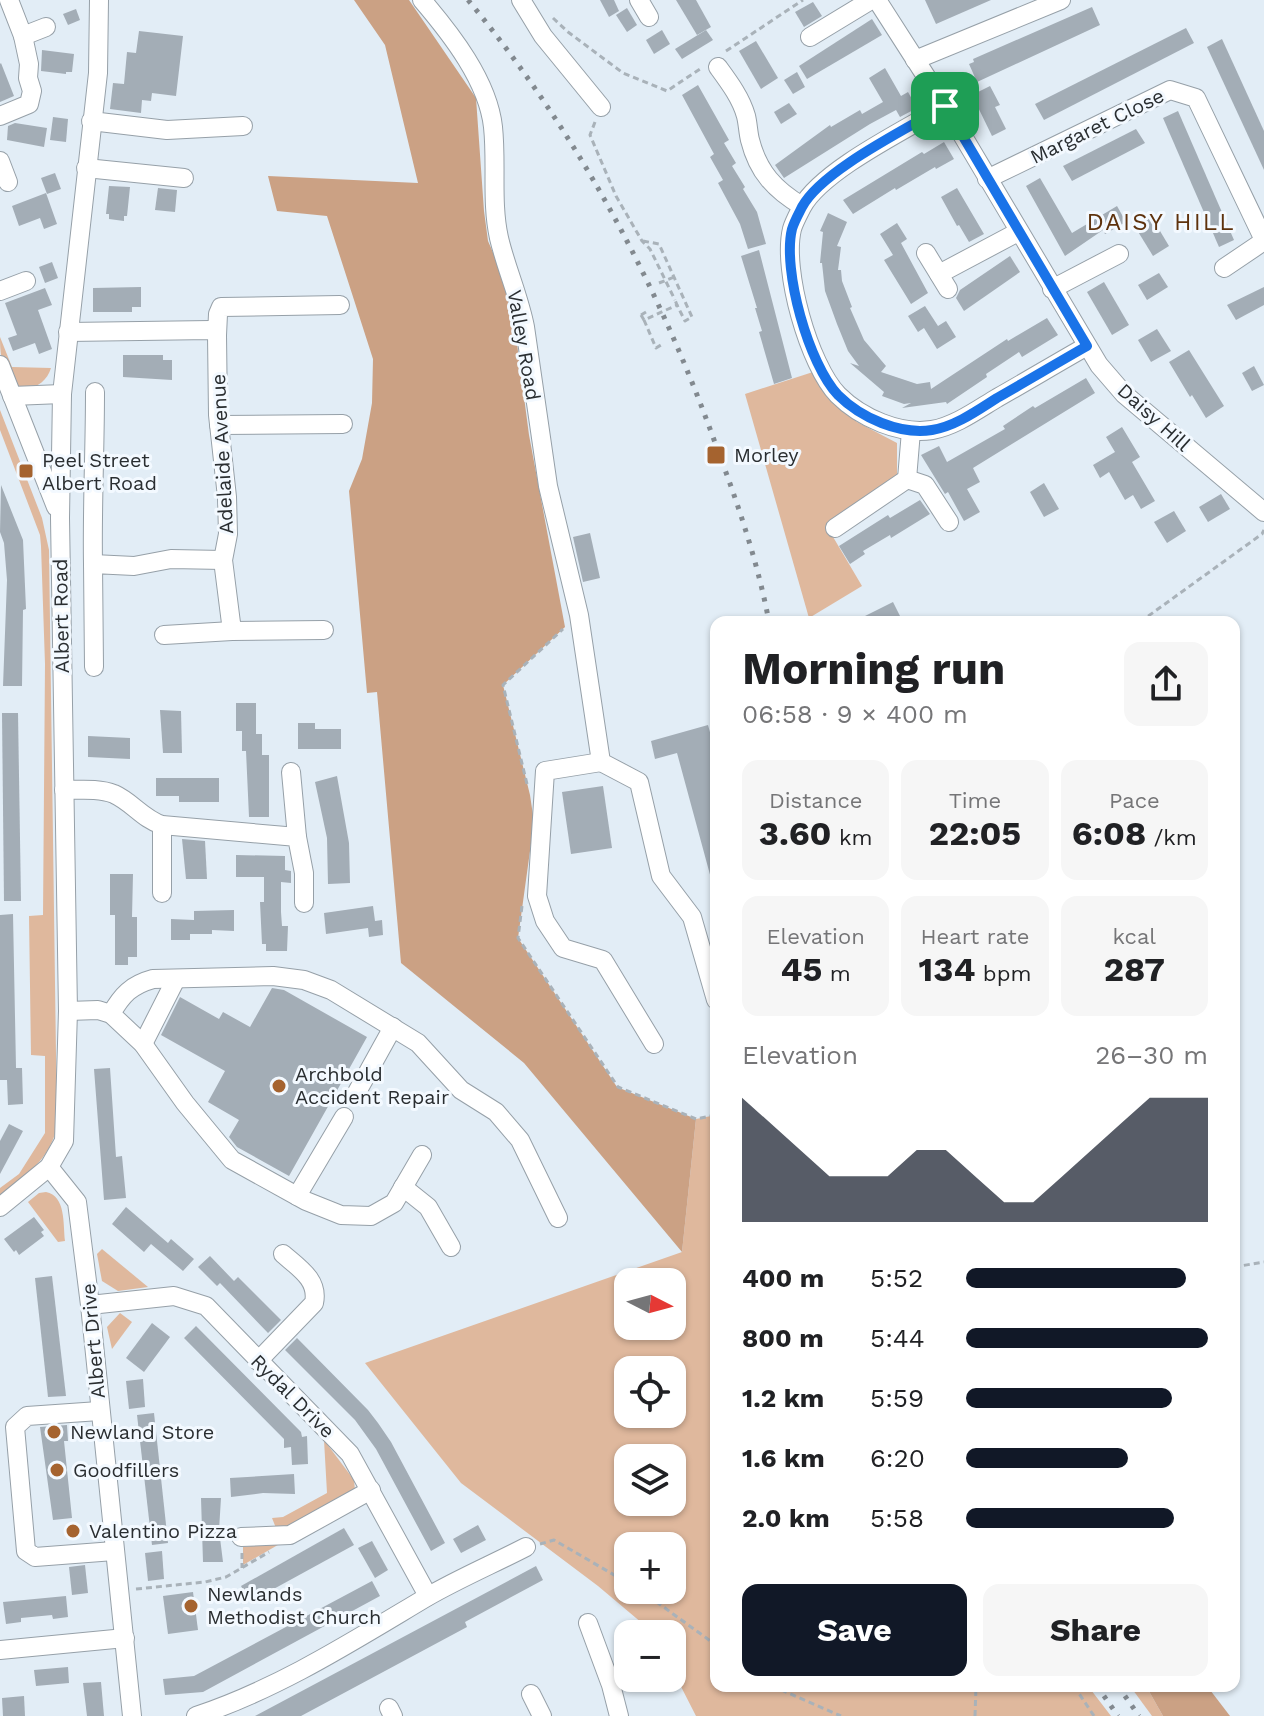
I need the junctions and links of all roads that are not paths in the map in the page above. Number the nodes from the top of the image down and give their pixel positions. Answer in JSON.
{"nodes":[{"id":1,"x":9,"y":0,"type":"edge"},
{"id":2,"x":99,"y":0,"type":"edge"},
{"id":3,"x":422,"y":0,"type":"edge"},
{"id":4,"x":521,"y":0,"type":"edge"},
{"id":5,"x":639,"y":0,"type":"edge"},
{"id":6,"x":874,"y":0,"type":"edge"},
{"id":7,"x":1061,"y":0,"type":"edge"},
{"id":8,"x":1038,"y":4,"type":"edge"},
{"id":9,"x":649,"y":17,"type":"dead end"},
{"id":10,"x":46,"y":27,"type":"dead end"},
{"id":11,"x":23,"y":36,"type":"junction"},
{"id":12,"x":810,"y":37,"type":"dead end"},
{"id":13,"x":719,"y":59,"type":"road end"},
{"id":14,"x":915,"y":60,"type":"junction"},
{"id":15,"x":945,"y":106,"type":"junction"},
{"id":16,"x":601,"y":107,"type":"road end"},
{"id":17,"x":0,"y":116,"type":"edge"},
{"id":18,"x":91,"y":121,"type":"junction"},
{"id":19,"x":243,"y":126,"type":"dead end"},
{"id":20,"x":0,"y":161,"type":"edge"},
{"id":21,"x":86,"y":168,"type":"junction"},
{"id":22,"x":184,"y":178,"type":"dead end"},
{"id":23,"x":987,"y":179,"type":"junction"},
{"id":24,"x":8,"y":182,"type":"dead end"},
{"id":25,"x":802,"y":206,"type":"junction"},
{"id":26,"x":1018,"y":232,"type":"junction"},
{"id":27,"x":1264,"y":240,"type":"edge"},
{"id":28,"x":926,"y":253,"type":"dead end"},
{"id":29,"x":1119,"y":254,"type":"dead end"},
{"id":30,"x":1224,"y":268,"type":"dead end"},
{"id":31,"x":26,"y":281,"type":"dead end"},
{"id":32,"x":1052,"y":289,"type":"junction"},
{"id":33,"x":0,"y":291,"type":"edge"},
{"id":34,"x":340,"y":305,"type":"dead end"},
{"id":35,"x":68,"y":332,"type":"junction"},
{"id":36,"x":217,"y":335,"type":"junction"},
{"id":37,"x":1087,"y":346,"type":"junction"},
{"id":38,"x":0,"y":365,"type":"edge"},
{"id":39,"x":95,"y":392,"type":"dead end"},
{"id":40,"x":62,"y":394,"type":"junction"},
{"id":41,"x":12,"y":396,"type":"junction"},
{"id":42,"x":343,"y":424,"type":"dead end"},
{"id":43,"x":219,"y":425,"type":"junction"},
{"id":44,"x":911,"y":431,"type":"junction"},
{"id":45,"x":907,"y":479,"type":"junction"},
{"id":46,"x":1264,"y":512,"type":"edge"},
{"id":47,"x":60,"y":518,"type":"junction"},
{"id":48,"x":949,"y":522,"type":"dead end"},
{"id":49,"x":835,"y":528,"type":"dead end"},
{"id":50,"x":223,"y":560,"type":"junction"},
{"id":51,"x":93,"y":564,"type":"junction"},
{"id":52,"x":324,"y":630,"type":"dead end"},
{"id":53,"x":232,"y":631,"type":"junction"},
{"id":54,"x":164,"y":635,"type":"dead end"},
{"id":55,"x":94,"y":667,"type":"dead end"},
{"id":56,"x":601,"y":762,"type":"junction"},
{"id":57,"x":291,"y":772,"type":"dead end"},
{"id":58,"x":64,"y":790,"type":"junction"},
{"id":59,"x":162,"y":825,"type":"junction"},
{"id":60,"x":297,"y":837,"type":"junction"},
{"id":61,"x":162,"y":893,"type":"dead end"},
{"id":62,"x":304,"y":903,"type":"dead end"},
{"id":63,"x":176,"y":979,"type":"junction"},
{"id":64,"x":710,"y":979,"type":"edge"},
{"id":65,"x":68,"y":1011,"type":"junction"},
{"id":66,"x":111,"y":1014,"type":"junction"},
{"id":67,"x":393,"y":1027,"type":"junction"},
{"id":68,"x":143,"y":1044,"type":"junction"},
{"id":69,"x":654,"y":1044,"type":"dead end"},
{"id":70,"x":357,"y":1092,"type":"dead end"},
{"id":71,"x":344,"y":1117,"type":"dead end"},
{"id":72,"x":422,"y":1155,"type":"dead end"},
{"id":73,"x":49,"y":1167,"type":"junction"},
{"id":74,"x":403,"y":1187,"type":"junction"},
{"id":75,"x":297,"y":1196,"type":"junction"},
{"id":76,"x":0,"y":1207,"type":"edge"},
{"id":77,"x":558,"y":1218,"type":"dead end"},
{"id":78,"x":451,"y":1247,"type":"dead end"},
{"id":79,"x":283,"y":1254,"type":"dead end"},
{"id":80,"x":90,"y":1305,"type":"junction"},
{"id":81,"x":258,"y":1361,"type":"junction"},
{"id":82,"x":99,"y":1411,"type":"junction"},
{"id":83,"x":371,"y":1490,"type":"junction"},
{"id":84,"x":241,"y":1537,"type":"dead end"},
{"id":85,"x":526,"y":1547,"type":"road end"},
{"id":86,"x":114,"y":1551,"type":"junction"},
{"id":87,"x":428,"y":1596,"type":"junction"},
{"id":88,"x":588,"y":1623,"type":"dead end"},
{"id":89,"x":125,"y":1638,"type":"junction"},
{"id":90,"x":0,"y":1650,"type":"edge"},
{"id":91,"x":531,"y":1694,"type":"dead end"},
{"id":92,"x":132,"y":1716,"type":"edge"},
{"id":93,"x":196,"y":1716,"type":"edge"},
{"id":94,"x":542,"y":1716,"type":"edge"},
{"id":95,"x":619,"y":1716,"type":"edge"}],
"edges":[{"from":1,"to":11,"type":"street"},
{"from":2,"to":18,"type":"street","name":"Albert Road"},
{"from":3,"to":56,"type":"street","name":"Valley Road"},
{"from":4,"to":16,"type":"street"},
{"from":5,"to":9,"type":"street"},
{"from":6,"to":12,"type":"street"},
{"from":6,"to":14,"type":"street","name":"Daisy Hill"},
{"from":7,"to":8,"type":"street"},
{"from":8,"to":14,"type":"street"},
{"from":10,"to":11,"type":"street"},
{"from":11,"to":17,"type":"street"},
{"from":13,"to":25,"type":"street"},
{"from":14,"to":15,"type":"street","name":"Daisy Hill"},
{"from":15,"to":23,"type":"street","name":"Daisy Hill"},
{"from":15,"to":25,"type":"street"},
{"from":18,"to":19,"type":"street"},
{"from":18,"to":21,"type":"street","name":"Albert Road"},
{"from":20,"to":24,"type":"street"},
{"from":21,"to":22,"type":"street"},
{"from":21,"to":35,"type":"street","name":"Albert Road"},
{"from":23,"to":26,"type":"street","name":"Daisy Hill"},
{"from":23,"to":27,"type":"street","name":"Margaret Close"},
{"from":25,"to":44,"type":"street"},
{"from":26,"to":28,"type":"street"},
{"from":26,"to":32,"type":"street","name":"Daisy Hill"},
{"from":27,"to":30,"type":"street"},
{"from":29,"to":32,"type":"street"},
{"from":31,"to":33,"type":"street"},
{"from":32,"to":37,"type":"street","name":"Daisy Hill"},
{"from":34,"to":36,"type":"street"},
{"from":35,"to":36,"type":"street"},
{"from":35,"to":40,"type":"street","name":"Albert Road"},
{"from":36,"to":43,"type":"street","name":"Adelaide Avenue"},
{"from":37,"to":44,"type":"street"},
{"from":37,"to":46,"type":"street","name":"Daisy Hill"},
{"from":38,"to":41,"type":"street"},
{"from":39,"to":51,"type":"street"},
{"from":40,"to":41,"type":"street"},
{"from":40,"to":47,"type":"street","name":"Albert Road"},
{"from":41,"to":47,"type":"street"},
{"from":42,"to":43,"type":"street"},
{"from":43,"to":50,"type":"street","name":"Adelaide Avenue"},
{"from":44,"to":45,"type":"street"},
{"from":45,"to":48,"type":"street"},
{"from":45,"to":49,"type":"street"},
{"from":47,"to":58,"type":"street","name":"Albert Road"},
{"from":50,"to":51,"type":"street"},
{"from":50,"to":53,"type":"street","name":"Adelaide Avenue"},
{"from":51,"to":55,"type":"street"},
{"from":52,"to":53,"type":"street"},
{"from":53,"to":54,"type":"street"},
{"from":56,"to":64,"type":"street"},
{"from":56,"to":69,"type":"street"},
{"from":57,"to":60,"type":"street"},
{"from":58,"to":59,"type":"street"},
{"from":58,"to":65,"type":"street","name":"Albert Road"},
{"from":59,"to":60,"type":"street"},
{"from":59,"to":61,"type":"street"},
{"from":60,"to":62,"type":"street"},
{"from":63,"to":66,"type":"street"},
{"from":63,"to":67,"type":"street"},
{"from":63,"to":68,"type":"street"},
{"from":65,"to":66,"type":"street"},
{"from":65,"to":73,"type":"street","name":"Albert Road"},
{"from":66,"to":68,"type":"street"},
{"from":67,"to":70,"type":"street"},
{"from":67,"to":77,"type":"street"},
{"from":68,"to":75,"type":"street"},
{"from":71,"to":75,"type":"street"},
{"from":72,"to":74,"type":"street"},
{"from":73,"to":76,"type":"street","name":"Albert Road"},
{"from":73,"to":80,"type":"street","name":"Albert Drive"},
{"from":74,"to":75,"type":"street"},
{"from":74,"to":78,"type":"street"},
{"from":79,"to":81,"type":"street"},
{"from":80,"to":81,"type":"street","name":"Rydal Drive"},
{"from":80,"to":82,"type":"street","name":"Albert Drive"},
{"from":81,"to":83,"type":"street","name":"Rydal Drive"},
{"from":82,"to":86,"type":"street","name":"Albert Drive"},
{"from":82,"to":86,"type":"street"},
{"from":83,"to":84,"type":"street"},
{"from":83,"to":87,"type":"street","name":"Rydal Drive"},
{"from":85,"to":87,"type":"street"},
{"from":86,"to":89,"type":"street","name":"Albert Drive"},
{"from":87,"to":93,"type":"street"},
{"from":88,"to":95,"type":"street"},
{"from":89,"to":90,"type":"street"},
{"from":89,"to":92,"type":"street","name":"Albert Drive"},
{"from":91,"to":94,"type":"street"}]}
